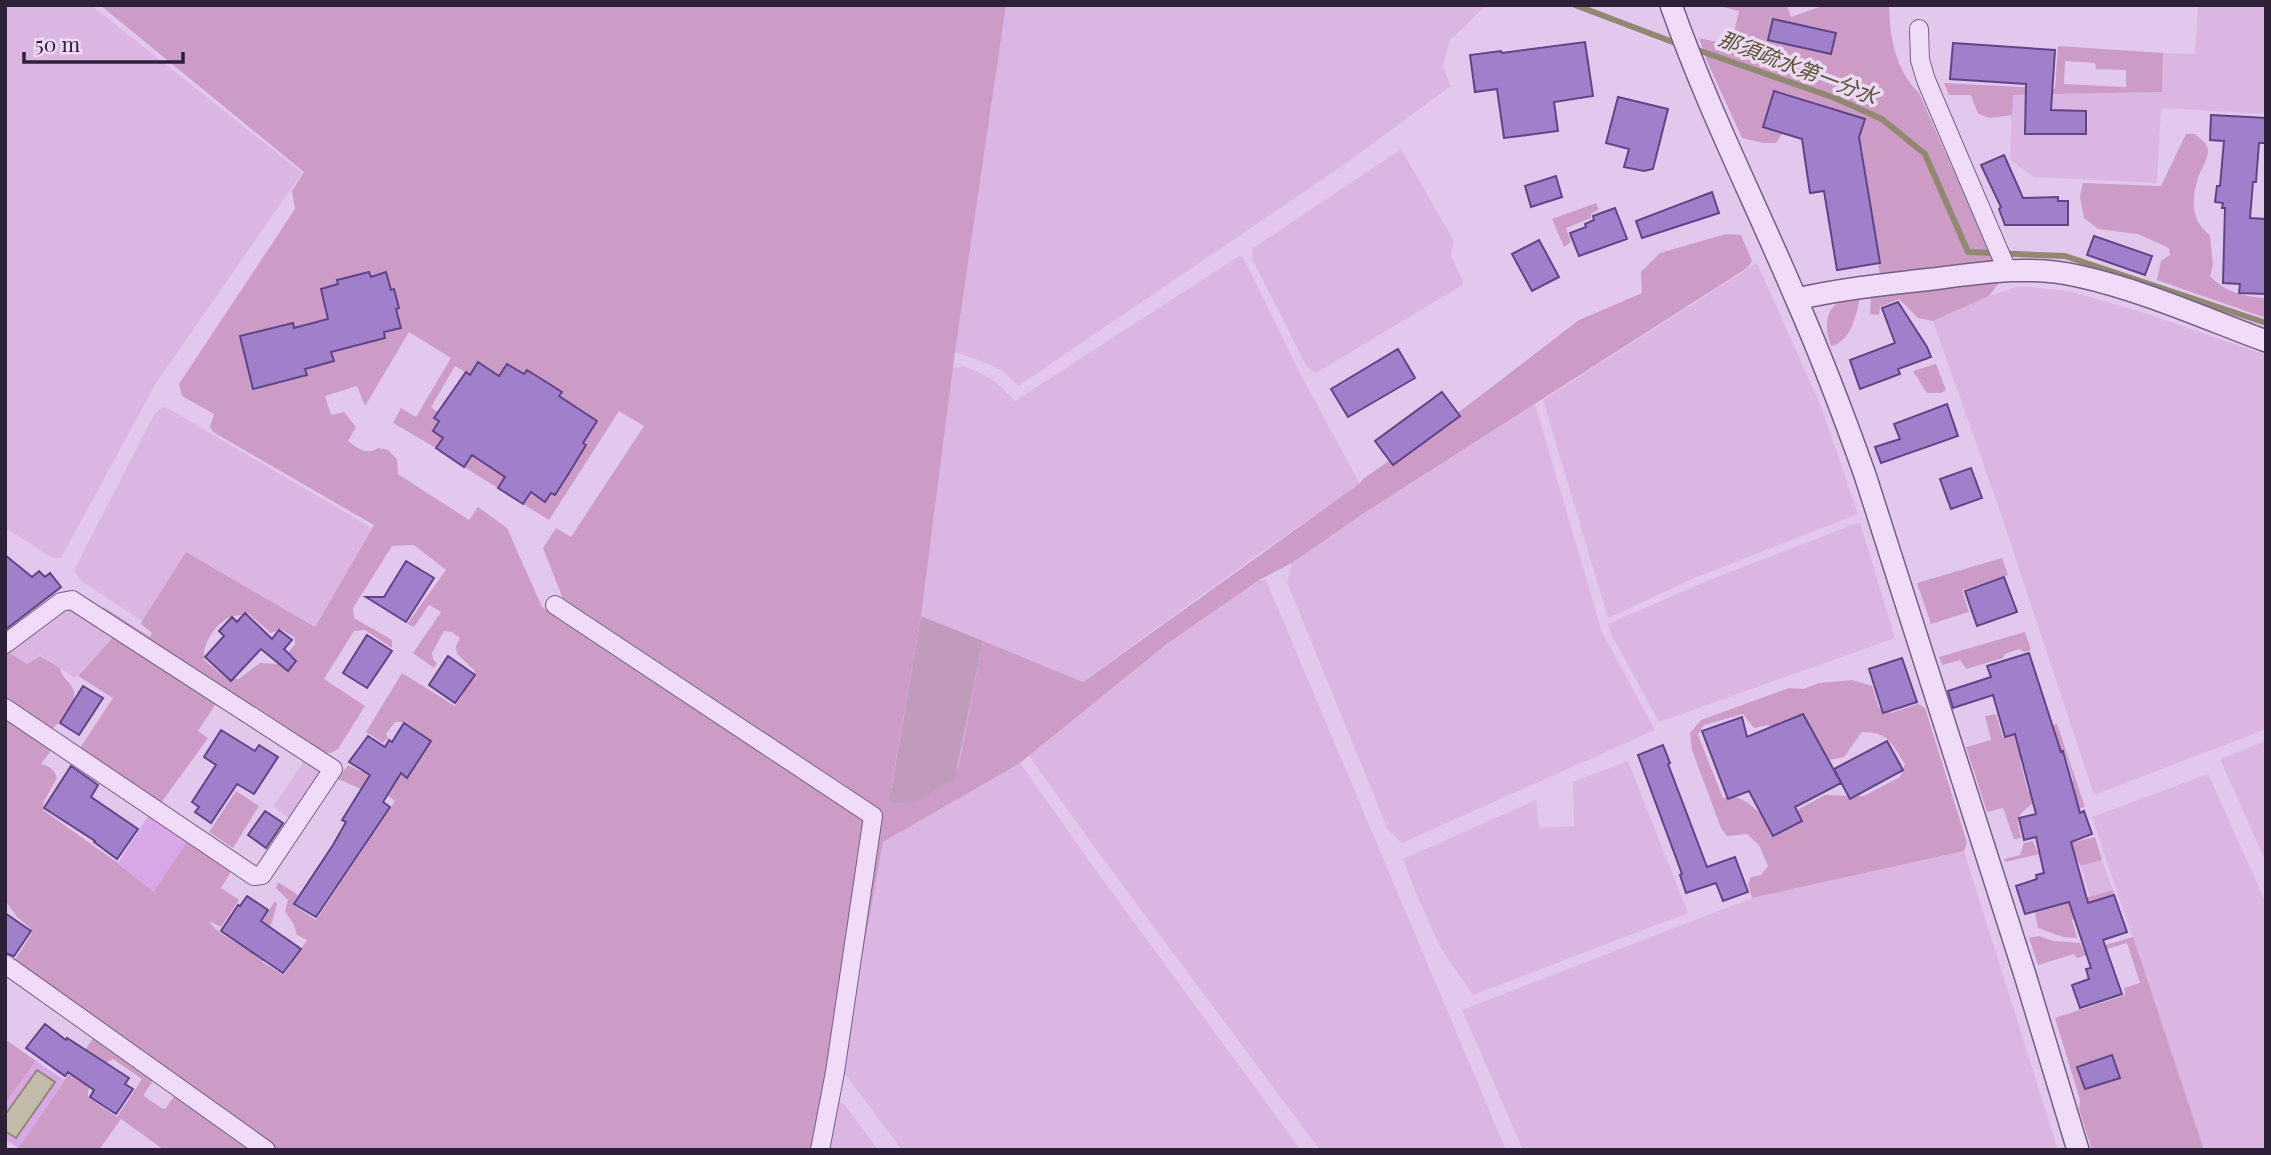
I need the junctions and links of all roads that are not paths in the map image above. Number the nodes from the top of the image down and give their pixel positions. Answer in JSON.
{"nodes":[{"id":1,"x":1671,"y":5,"type":"edge"},
{"id":2,"x":1919,"y":29,"type":"dead end"},
{"id":3,"x":2007,"y":270,"type":"junction"},
{"id":4,"x":1797,"y":299,"type":"junction"},
{"id":5,"x":2266,"y":341,"type":"edge"},
{"id":6,"x":555,"y":605,"type":"dead end"},
{"id":7,"x":5,"y":644,"type":"edge"},
{"id":8,"x":5,"y":708,"type":"edge"},
{"id":9,"x":5,"y":964,"type":"edge"},
{"id":10,"x":266,"y":1150,"type":"edge"},
{"id":11,"x":820,"y":1150,"type":"edge"},
{"id":12,"x":2078,"y":1150,"type":"edge"}],
"edges":[{"from":1,"to":4,"type":"street"},
{"from":2,"to":3,"type":"street"},
{"from":3,"to":4,"type":"street"},
{"from":3,"to":5,"type":"street"},
{"from":4,"to":12,"type":"street"},
{"from":6,"to":11,"type":"street"},
{"from":7,"to":8,"type":"street"},
{"from":9,"to":10,"type":"street"}]}
